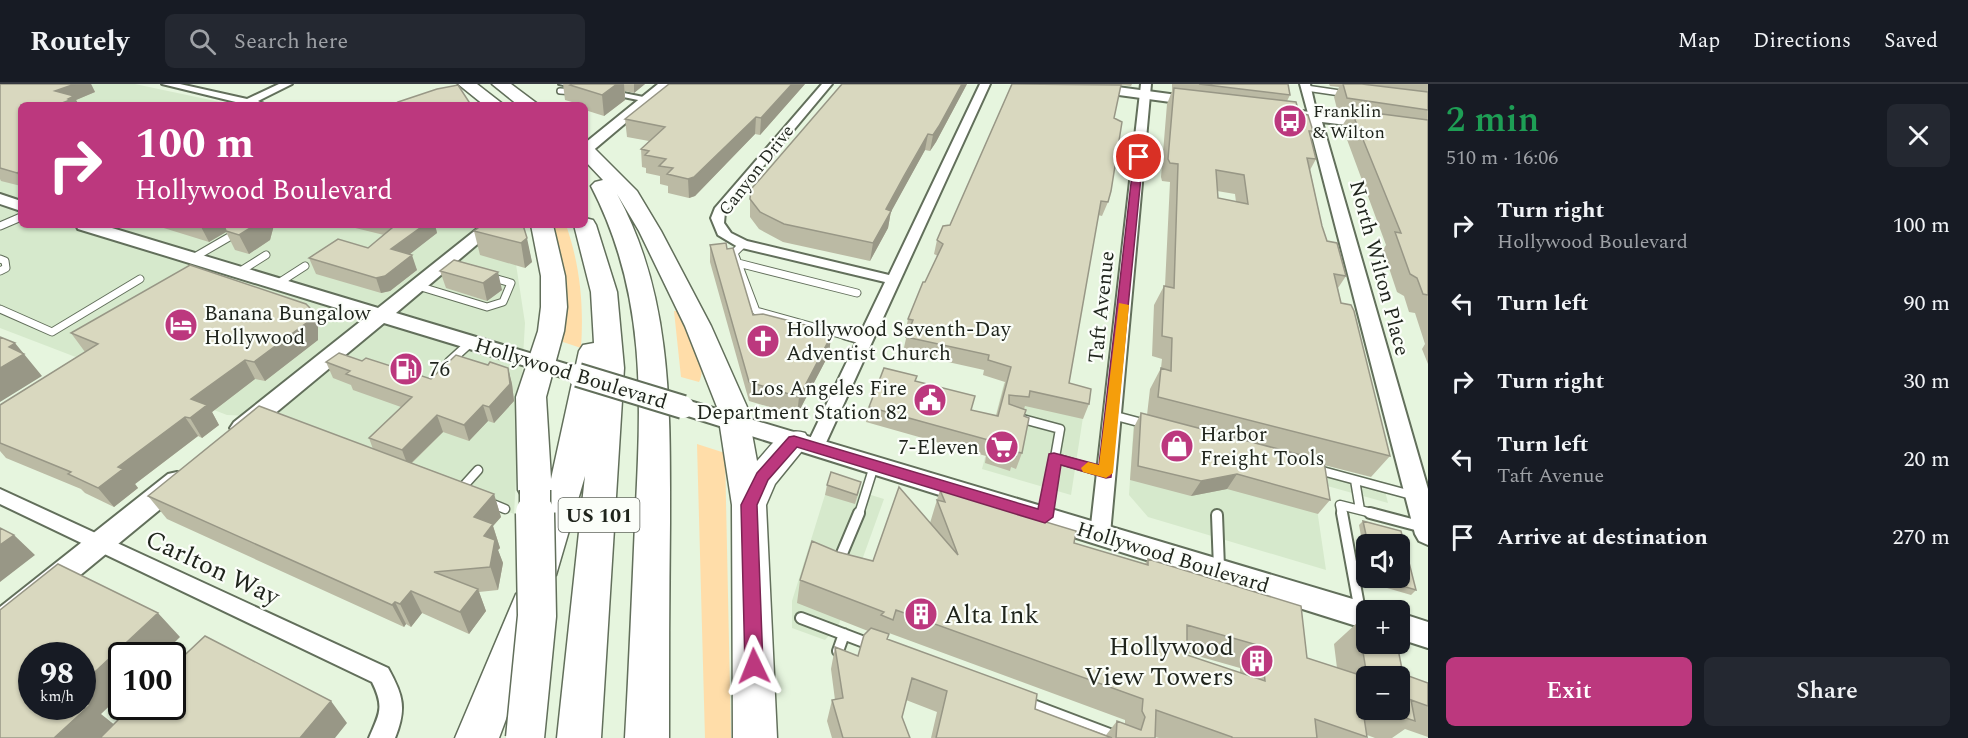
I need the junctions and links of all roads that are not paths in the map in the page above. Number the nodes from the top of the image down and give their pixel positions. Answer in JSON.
{"nodes":[{"id":1,"x":166,"y":84,"type":"edge"},
{"id":2,"x":287,"y":84,"type":"edge"},
{"id":3,"x":466,"y":84,"type":"edge"},
{"id":4,"x":500,"y":84,"type":"edge"},
{"id":5,"x":666,"y":84,"type":"edge"},
{"id":6,"x":827,"y":84,"type":"edge"},
{"id":7,"x":985,"y":84,"type":"edge"},
{"id":8,"x":1067,"y":84,"type":"edge"},
{"id":9,"x":1305,"y":86,"type":"edge"},
{"id":10,"x":562,"y":88,"type":"edge"},
{"id":11,"x":1145,"y":89,"type":"edge"},
{"id":12,"x":1351,"y":94,"type":"edge"},
{"id":13,"x":648,"y":99,"type":"junction"},
{"id":14,"x":249,"y":102,"type":"joint"},
{"id":15,"x":477,"y":102,"type":"edge"},
{"id":16,"x":491,"y":102,"type":"edge"},
{"id":17,"x":526,"y":102,"type":"edge"},
{"id":18,"x":1210,"y":103,"type":"edge"},
{"id":19,"x":1283,"y":113,"type":"edge"},
{"id":20,"x":1314,"y":117,"type":"junction"},
{"id":21,"x":1428,"y":131,"type":"edge"},
{"id":22,"x":588,"y":150,"type":"edge"},
{"id":23,"x":0,"y":200,"type":"edge"},
{"id":24,"x":18,"y":205,"type":"edge"},
{"id":25,"x":18,"y":218,"type":"edge"},
{"id":26,"x":0,"y":226,"type":"edge"},
{"id":27,"x":97,"y":228,"type":"edge"},
{"id":28,"x":245,"y":228,"type":"edge"},
{"id":29,"x":489,"y":228,"type":"edge"},
{"id":30,"x":543,"y":228,"type":"edge"},
{"id":31,"x":586,"y":228,"type":"edge"},
{"id":32,"x":743,"y":244,"type":"junction"},
{"id":33,"x":266,"y":255,"type":"dead end"},
{"id":34,"x":193,"y":258,"type":"junction"},
{"id":35,"x":0,"y":259,"type":"edge"},
{"id":36,"x":738,"y":263,"type":"junction"},
{"id":37,"x":305,"y":266,"type":"dead end"},
{"id":38,"x":0,"y":271,"type":"edge"},
{"id":39,"x":239,"y":272,"type":"junction"},
{"id":40,"x":478,"y":274,"type":"edge"},
{"id":41,"x":140,"y":279,"type":"dead end"},
{"id":42,"x":893,"y":280,"type":"junction"},
{"id":43,"x":277,"y":284,"type":"junction"},
{"id":44,"x":418,"y":286,"type":"junction"},
{"id":45,"x":604,"y":292,"type":"junction"},
{"id":46,"x":857,"y":293,"type":"dead end"},
{"id":47,"x":0,"y":309,"type":"edge"},
{"id":48,"x":382,"y":315,"type":"junction"},
{"id":49,"x":865,"y":341,"type":"junction"},
{"id":50,"x":471,"y":342,"type":"junction"},
{"id":51,"x":539,"y":363,"type":"junction"},
{"id":52,"x":443,"y":368,"type":"edge"},
{"id":53,"x":1008,"y":415,"type":"edge"},
{"id":54,"x":1112,"y":415,"type":"junction"},
{"id":55,"x":736,"y":423,"type":"junction"},
{"id":56,"x":1160,"y":428,"type":"edge"},
{"id":57,"x":223,"y":444,"type":"edge"},
{"id":58,"x":805,"y":444,"type":"junction"},
{"id":59,"x":1054,"y":458,"type":"junction"},
{"id":60,"x":197,"y":464,"type":"edge"},
{"id":61,"x":874,"y":465,"type":"junction"},
{"id":62,"x":1309,"y":468,"type":"edge"},
{"id":63,"x":478,"y":470,"type":"dead end"},
{"id":64,"x":1106,"y":473,"type":"junction"},
{"id":65,"x":1355,"y":480,"type":"junction"},
{"id":66,"x":448,"y":488,"type":"edge"},
{"id":67,"x":468,"y":495,"type":"junction"},
{"id":68,"x":0,"y":496,"type":"edge"},
{"id":69,"x":1418,"y":497,"type":"junction"},
{"id":70,"x":520,"y":499,"type":"junction"},
{"id":71,"x":749,"y":505,"type":"junction"},
{"id":72,"x":1360,"y":510,"type":"junction"},
{"id":73,"x":1217,"y":514,"type":"dead end"},
{"id":74,"x":1045,"y":517,"type":"junction"},
{"id":75,"x":1427,"y":531,"type":"edge"},
{"id":76,"x":1100,"y":534,"type":"junction"},
{"id":77,"x":100,"y":544,"type":"junction"},
{"id":78,"x":836,"y":568,"type":"edge"},
{"id":79,"x":1219,"y":571,"type":"junction"},
{"id":80,"x":1360,"y":600,"type":"edge"},
{"id":81,"x":1356,"y":613,"type":"edge"},
{"id":82,"x":801,"y":618,"type":"dead end"},
{"id":83,"x":0,"y":624,"type":"edge"},
{"id":84,"x":1410,"y":629,"type":"edge"},
{"id":85,"x":844,"y":634,"type":"junction"},
{"id":86,"x":1428,"y":635,"type":"edge"},
{"id":87,"x":838,"y":651,"type":"edge"},
{"id":88,"x":887,"y":651,"type":"edge"},
{"id":89,"x":1017,"y":700,"type":"edge"},
{"id":90,"x":381,"y":738,"type":"edge"},
{"id":91,"x":477,"y":738,"type":"edge"},
{"id":92,"x":525,"y":738,"type":"edge"},
{"id":93,"x":579,"y":738,"type":"edge"},
{"id":94,"x":647,"y":738,"type":"edge"},
{"id":95,"x":755,"y":738,"type":"edge"},
{"id":96,"x":1120,"y":738,"type":"edge"}],
"edges":[{"from":1,"to":14,"type":"street"},
{"from":2,"to":14,"type":"street"},
{"from":3,"to":15,"type":"highway"},
{"from":3,"to":16,"type":"highway"},
{"from":4,"to":17,"type":"highway"},
{"from":5,"to":13,"type":"main road"},
{"from":6,"to":32,"type":"street","name":"Canyon Drive"},
{"from":7,"to":42,"type":"street"},
{"from":8,"to":11,"type":"main road"},
{"from":9,"to":12,"type":"lane"},
{"from":9,"to":20,"type":"street","name":"North Wilton Place"},
{"from":10,"to":13,"type":"street"},
{"from":11,"to":18,"type":"main road"},
{"from":11,"to":54,"type":"street","name":"Taft Avenue"},
{"from":13,"to":22,"type":"main road"},
{"from":19,"to":20,"type":"main road"},
{"from":20,"to":21,"type":"main road"},
{"from":20,"to":69,"type":"main road","name":"North Wilton Place"},
{"from":22,"to":55,"type":"highway"},
{"from":22,"to":94,"type":"highway","number":"US 101"},
{"from":23,"to":24,"type":"main road"},
{"from":25,"to":26,"type":"lane"},
{"from":27,"to":34,"type":"main road","name":"Hollywood Boulevard"},
{"from":28,"to":34,"type":"lane"},
{"from":29,"to":44,"type":"main road"},
{"from":30,"to":51,"type":"highway"},
{"from":31,"to":45,"type":"highway","number":"US 101"},
{"from":32,"to":36,"type":"lane"},
{"from":32,"to":42,"type":"street","name":"Canyon Drive"},
{"from":33,"to":39,"type":"lane"},
{"from":34,"to":39,"type":"main road","name":"Hollywood Boulevard"},
{"from":35,"to":38,"type":"lane"},
{"from":36,"to":46,"type":"lane"},
{"from":36,"to":49,"type":"lane"},
{"from":37,"to":43,"type":"lane"},
{"from":39,"to":43,"type":"main road","name":"Hollywood Boulevard"},
{"from":40,"to":44,"type":"lane"},
{"from":41,"to":47,"type":"lane"},
{"from":42,"to":49,"type":"street"},
{"from":43,"to":48,"type":"main road","name":"Hollywood Boulevard"},
{"from":44,"to":48,"type":"main road"},
{"from":45,"to":91,"type":"highway"},
{"from":45,"to":93,"type":"highway","number":"US 101"},
{"from":48,"to":50,"type":"main road","name":"Hollywood Boulevard"},
{"from":48,"to":57,"type":"main road"},
{"from":49,"to":58,"type":"street"},
{"from":50,"to":51,"type":"main road","name":"Hollywood Boulevard"},
{"from":50,"to":52,"type":"lane"},
{"from":51,"to":55,"type":"main road","name":"Hollywood Boulevard","bridge":true},
{"from":51,"to":70,"type":"highway"},
{"from":53,"to":59,"type":"lane"},
{"from":54,"to":56,"type":"lane"},
{"from":54,"to":64,"type":"street","name":"Taft Avenue"},
{"from":55,"to":58,"type":"main road","name":"Hollywood Boulevard"},
{"from":55,"to":71,"type":"highway"},
{"from":58,"to":61,"type":"main road","name":"Hollywood Boulevard"},
{"from":58,"to":71,"type":"highway"},
{"from":59,"to":64,"type":"lane"},
{"from":59,"to":74,"type":"lane"},
{"from":60,"to":77,"type":"main road"},
{"from":61,"to":74,"type":"main road","name":"Hollywood Boulevard"},
{"from":61,"to":78,"type":"lane"},
{"from":62,"to":65,"type":"lane"},
{"from":63,"to":67,"type":"lane"},
{"from":64,"to":76,"type":"street","name":"Taft Avenue"},
{"from":65,"to":69,"type":"lane"},
{"from":65,"to":72,"type":"lane"},
{"from":66,"to":67,"type":"lane"},
{"from":67,"to":70,"type":"lane"},
{"from":68,"to":77,"type":"street","name":"Carlton Way"},
{"from":69,"to":75,"type":"main road","name":"North Wilton Place"},
{"from":70,"to":92,"type":"highway","bridge":true},
{"from":71,"to":95,"type":"highway"},
{"from":72,"to":75,"type":"lane"},
{"from":72,"to":80,"type":"lane"},
{"from":73,"to":79,"type":"lane"},
{"from":74,"to":76,"type":"main road","name":"Hollywood Boulevard"},
{"from":76,"to":79,"type":"main road","name":"Hollywood Boulevard"},
{"from":77,"to":83,"type":"main road"},
{"from":77,"to":90,"type":"street","name":"Carlton Way"},
{"from":79,"to":81,"type":"main road","name":"Hollywood Boulevard"},
{"from":82,"to":85,"type":"lane"},
{"from":84,"to":86,"type":"main road"},
{"from":85,"to":87,"type":"lane"},
{"from":85,"to":88,"type":"lane"},
{"from":89,"to":96,"type":"lane"}]}
